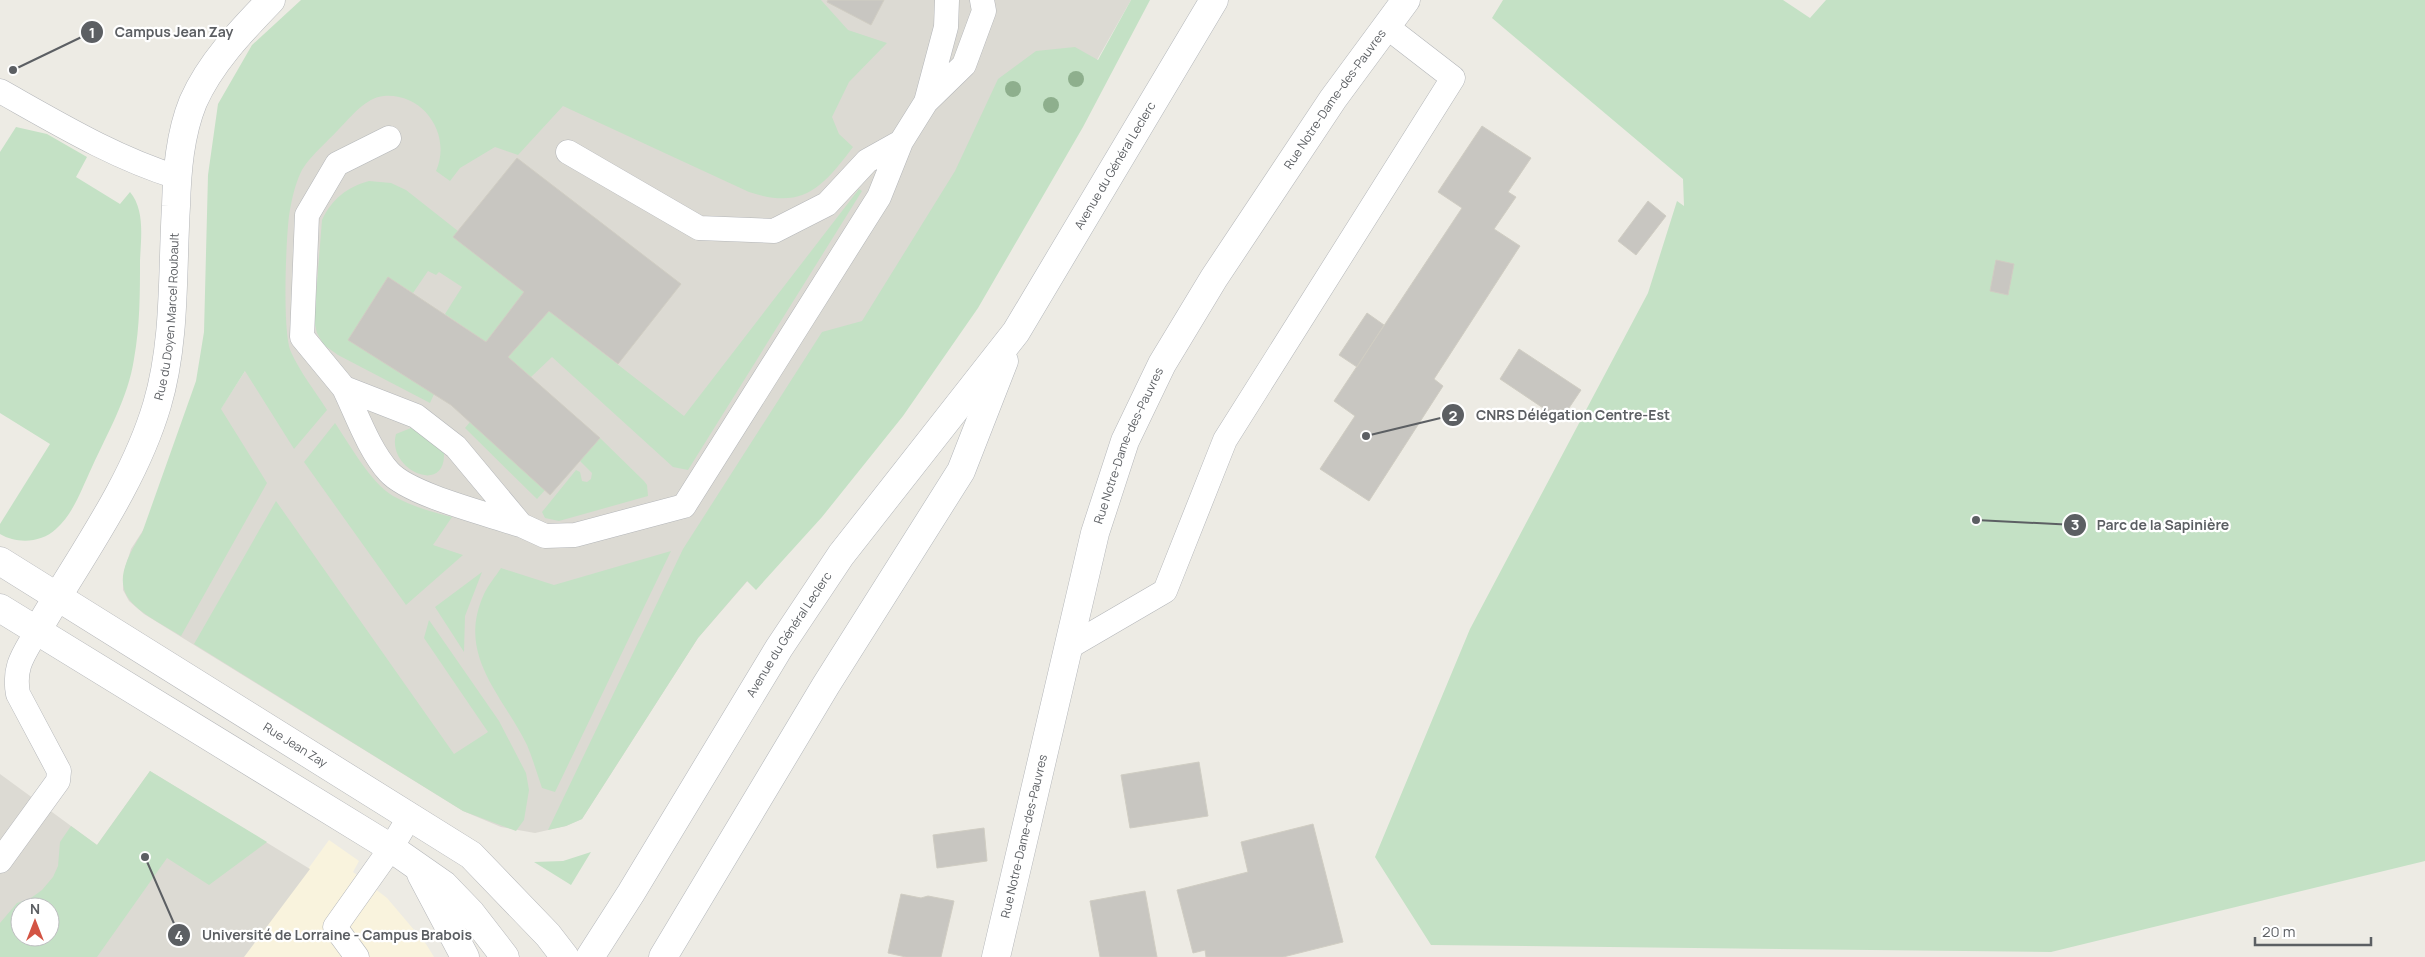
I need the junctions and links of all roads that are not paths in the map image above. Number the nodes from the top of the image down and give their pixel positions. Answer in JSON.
{"nodes":[{"id":1,"x":271,"y":0,"type":"edge"},
{"id":2,"x":948,"y":0,"type":"edge"},
{"id":3,"x":982,"y":0,"type":"edge"},
{"id":4,"x":1214,"y":0,"type":"edge"},
{"id":5,"x":1406,"y":0,"type":"edge"},
{"id":6,"x":1387,"y":27,"type":"junction"},
{"id":7,"x":0,"y":91,"type":"edge"},
{"id":8,"x":926,"y":102,"type":"junction"},
{"id":9,"x":389,"y":138,"type":"dead end"},
{"id":10,"x":901,"y":142,"type":"junction"},
{"id":11,"x":568,"y":152,"type":"dead end"},
{"id":12,"x":177,"y":177,"type":"junction"},
{"id":13,"x":1016,"y":332,"type":"junction"},
{"id":14,"x":344,"y":388,"type":"junction"},
{"id":15,"x":521,"y":525,"type":"junction"},
{"id":16,"x":0,"y":561,"type":"edge"},
{"id":17,"x":57,"y":596,"type":"junction"},
{"id":18,"x":0,"y":608,"type":"edge"},
{"id":19,"x":37,"y":631,"type":"junction"},
{"id":20,"x":1069,"y":647,"type":"junction"},
{"id":21,"x":410,"y":816,"type":"junction"},
{"id":22,"x":391,"y":848,"type":"junction"},
{"id":23,"x":3,"y":852,"type":"edge"},
{"id":24,"x":416,"y":866,"type":"junction"},
{"id":25,"x":357,"y":957,"type":"edge"},
{"id":26,"x":465,"y":957,"type":"edge"},
{"id":27,"x":506,"y":957,"type":"edge"},
{"id":28,"x":565,"y":957,"type":"edge"},
{"id":29,"x":590,"y":957,"type":"edge"},
{"id":30,"x":664,"y":957,"type":"edge"},
{"id":31,"x":996,"y":957,"type":"edge"}],
"edges":[{"from":1,"to":12,"type":"street","name":"Rue du Doyen Marcel Roubault"},
{"from":2,"to":8,"type":"lane"},
{"from":3,"to":8,"type":"lane"},
{"from":4,"to":13,"type":"street","name":"Avenue du Général Leclerc"},
{"from":5,"to":6,"type":"street","name":"Rue Notre-Dame-des-Pauvres"},
{"from":6,"to":20,"type":"street","name":"Rue Notre-Dame-des-Pauvres"},
{"from":6,"to":20,"type":"lane"},
{"from":7,"to":12,"type":"lane"},
{"from":8,"to":10,"type":"lane"},
{"from":9,"to":14,"type":"lane"},
{"from":10,"to":11,"type":"lane"},
{"from":10,"to":15,"type":"lane"},
{"from":12,"to":17,"type":"street","name":"Rue du Doyen Marcel Roubault"},
{"from":13,"to":29,"type":"street","name":"Avenue du Général Leclerc"},
{"from":13,"to":30,"type":"street","name":"Avenue du Général Leclerc"},
{"from":14,"to":15,"type":"lane"},
{"from":14,"to":15,"type":"lane"},
{"from":16,"to":17,"type":"street","name":"Rue Jean Zay"},
{"from":17,"to":19,"type":"street","name":"Rue du Doyen Marcel Roubault"},
{"from":17,"to":21,"type":"street","name":"Rue Jean Zay"},
{"from":18,"to":19,"type":"street"},
{"from":19,"to":22,"type":"street"},
{"from":19,"to":23,"type":"lane"},
{"from":20,"to":31,"type":"street","name":"Rue Notre-Dame-des-Pauvres"},
{"from":21,"to":22,"type":"lane"},
{"from":21,"to":28,"type":"street","name":"Rue Jean Zay"},
{"from":22,"to":24,"type":"street"},
{"from":22,"to":25,"type":"lane"},
{"from":24,"to":26,"type":"street"},
{"from":24,"to":27,"type":"street"}]}
